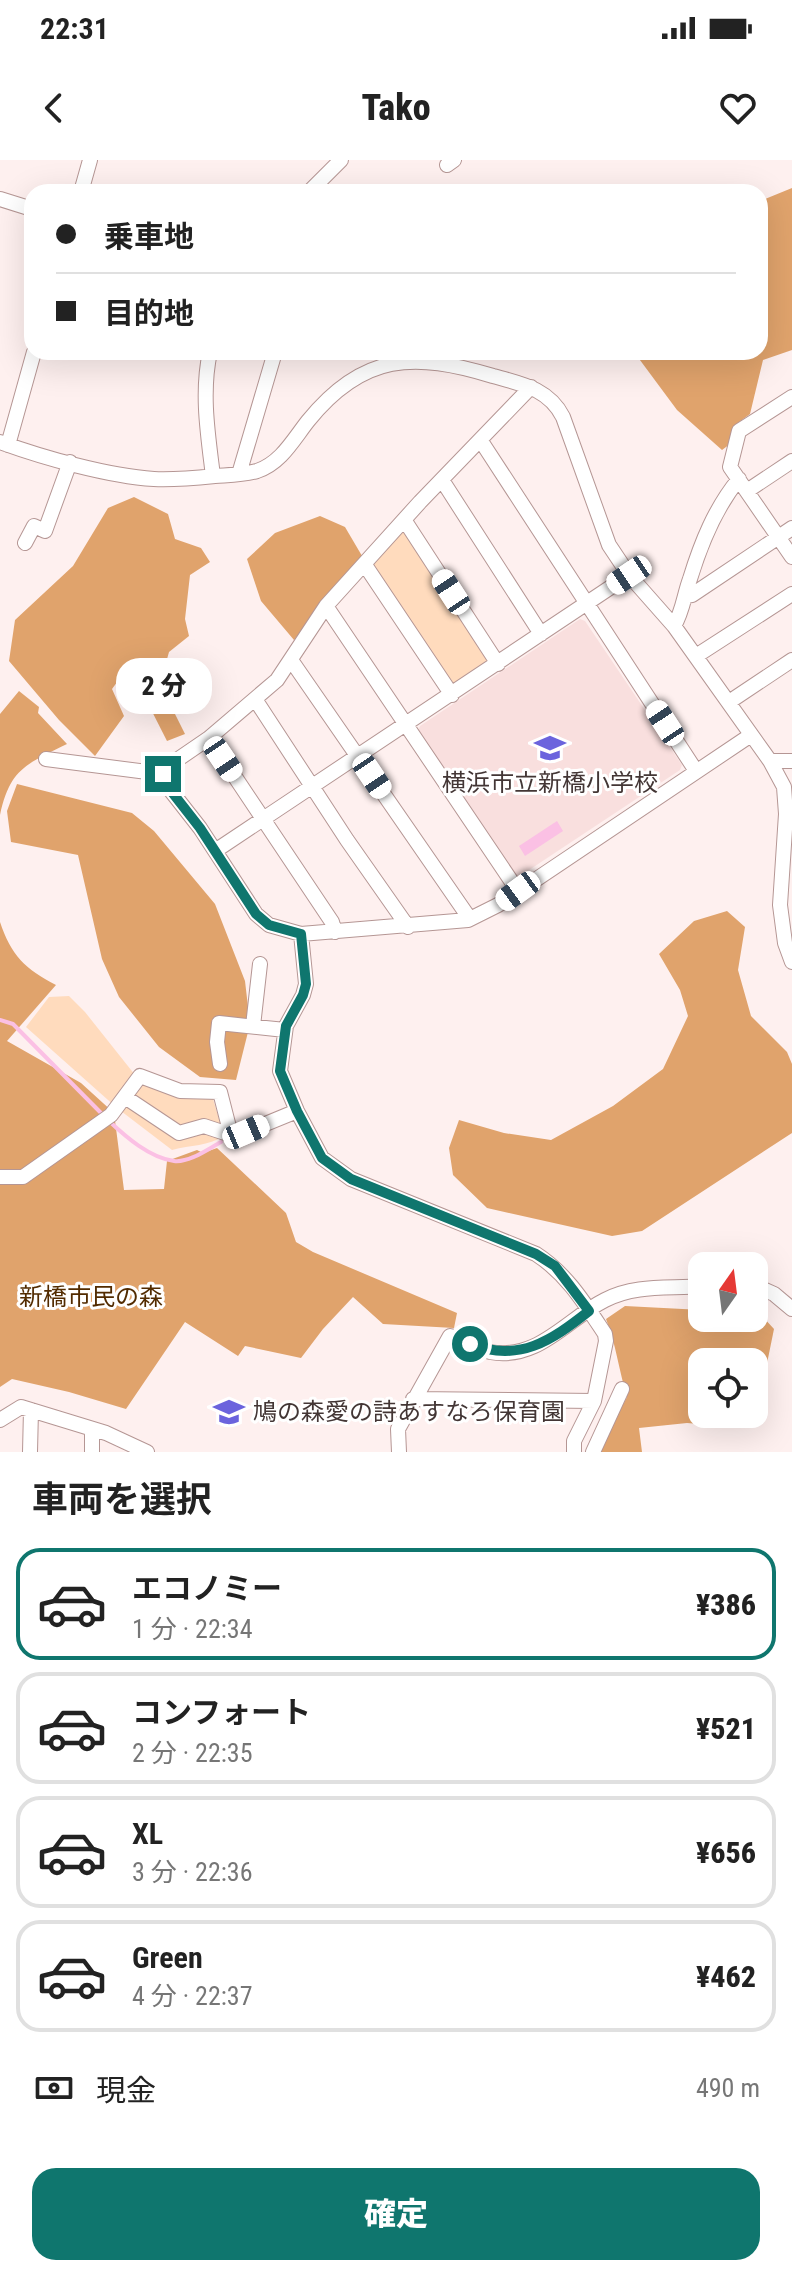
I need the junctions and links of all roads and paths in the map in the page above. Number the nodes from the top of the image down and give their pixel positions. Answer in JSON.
{"nodes":[{"id":1,"x":90,"y":160,"type":"edge"},
{"id":2,"x":341,"y":160,"type":"edge"},
{"id":3,"x":83,"y":184,"type":"edge"},
{"id":4,"x":317,"y":184,"type":"edge"},
{"id":5,"x":0,"y":199,"type":"edge"},
{"id":6,"x":24,"y":206,"type":"edge"},
{"id":7,"x":31,"y":360,"type":"edge"},
{"id":8,"x":209,"y":360,"type":"edge"},
{"id":9,"x":273,"y":360,"type":"edge"},
{"id":10,"x":531,"y":387,"type":"junction"},
{"id":11,"x":792,"y":397,"type":"edge"},
{"id":12,"x":481,"y":441,"type":"junction"},
{"id":13,"x":4,"y":444,"type":"edge"},
{"id":14,"x":792,"y":461,"type":"edge"},
{"id":15,"x":70,"y":462,"type":"junction"},
{"id":16,"x":239,"y":474,"type":"junction"},
{"id":17,"x":213,"y":476,"type":"junction"},
{"id":18,"x":442,"y":480,"type":"junction"},
{"id":19,"x":743,"y":485,"type":"junction"},
{"id":20,"x":405,"y":521,"type":"junction"},
{"id":21,"x":792,"y":528,"type":"edge"},
{"id":22,"x":778,"y":537,"type":"junction"},
{"id":23,"x":25,"y":543,"type":"dead end"},
{"id":24,"x":792,"y":557,"type":"edge"},
{"id":25,"x":365,"y":565,"type":"junction"},
{"id":26,"x":629,"y":575,"type":"junction"},
{"id":27,"x":792,"y":594,"type":"edge"},
{"id":28,"x":685,"y":596,"type":"junction"},
{"id":29,"x":587,"y":604,"type":"junction"},
{"id":30,"x":326,"y":606,"type":"junction"},
{"id":31,"x":674,"y":626,"type":"junction"},
{"id":32,"x":541,"y":634,"type":"junction"},
{"id":33,"x":696,"y":656,"type":"junction"},
{"id":34,"x":291,"y":660,"type":"junction"},
{"id":35,"x":792,"y":660,"type":"edge"},
{"id":36,"x":498,"y":664,"type":"junction"},
{"id":37,"x":452,"y":695,"type":"junction"},
{"id":38,"x":255,"y":699,"type":"junction"},
{"id":39,"x":729,"y":702,"type":"junction"},
{"id":40,"x":406,"y":725,"type":"junction"},
{"id":41,"x":751,"y":735,"type":"junction"},
{"id":42,"x":209,"y":738,"type":"junction"},
{"id":43,"x":359,"y":757,"type":"junction"},
{"id":44,"x":46,"y":759,"type":"dead end"},
{"id":45,"x":770,"y":761,"type":"junction"},
{"id":46,"x":792,"y":761,"type":"edge"},
{"id":47,"x":696,"y":771,"type":"junction"},
{"id":48,"x":163,"y":774,"type":"junction"},
{"id":49,"x":313,"y":787,"type":"junction"},
{"id":50,"x":263,"y":819,"type":"junction"},
{"id":51,"x":788,"y":829,"type":"edge"},
{"id":52,"x":215,"y":851,"type":"junction"},
{"id":53,"x":518,"y":891,"type":"junction"},
{"id":54,"x":470,"y":919,"type":"junction"},
{"id":55,"x":787,"y":922,"type":"edge"},
{"id":56,"x":408,"y":927,"type":"junction"},
{"id":57,"x":335,"y":932,"type":"junction"},
{"id":58,"x":301,"y":934,"type":"junction"},
{"id":59,"x":792,"y":962,"type":"edge"},
{"id":60,"x":260,"y":964,"type":"dead end"},
{"id":61,"x":253,"y":1026,"type":"junction"},
{"id":62,"x":285,"y":1030,"type":"junction"},
{"id":63,"x":220,"y":1064,"type":"dead end"},
{"id":64,"x":125,"y":1097,"type":"junction"},
{"id":65,"x":297,"y":1111,"type":"junction"},
{"id":66,"x":231,"y":1135,"type":"junction"},
{"id":67,"x":0,"y":1177,"type":"edge"},
{"id":68,"x":688,"y":1286,"type":"edge"},
{"id":69,"x":768,"y":1291,"type":"edge"},
{"id":70,"x":792,"y":1309,"type":"edge"},
{"id":71,"x":589,"y":1311,"type":"junction"},
{"id":72,"x":622,"y":1389,"type":"dead end"},
{"id":73,"x":413,"y":1399,"type":"junction"},
{"id":74,"x":594,"y":1401,"type":"junction"},
{"id":75,"x":31,"y":1410,"type":"junction"},
{"id":76,"x":0,"y":1420,"type":"edge"},
{"id":77,"x":92,"y":1429,"type":"junction"},
{"id":78,"x":30,"y":1452,"type":"edge"},
{"id":79,"x":92,"y":1452,"type":"edge"},
{"id":80,"x":147,"y":1452,"type":"edge"},
{"id":81,"x":399,"y":1452,"type":"edge"},
{"id":82,"x":574,"y":1452,"type":"edge"},
{"id":83,"x":593,"y":1452,"type":"edge"}],
"edges":[{"from":1,"to":3,"type":"street"},
{"from":2,"to":4,"type":"street"},
{"from":5,"to":6,"type":"street"},
{"from":7,"to":13,"type":"street"},
{"from":8,"to":17,"type":"street"},
{"from":9,"to":16,"type":"street"},
{"from":10,"to":12,"type":"street"},
{"from":10,"to":16,"type":"street"},
{"from":10,"to":26,"type":"street"},
{"from":11,"to":19,"type":"street"},
{"from":12,"to":18,"type":"street"},
{"from":12,"to":29,"type":"street"},
{"from":13,"to":15,"type":"street"},
{"from":14,"to":19,"type":"street"},
{"from":15,"to":17,"type":"street"},
{"from":15,"to":23,"type":"street"},
{"from":16,"to":17,"type":"street"},
{"from":18,"to":20,"type":"street"},
{"from":18,"to":32,"type":"street"},
{"from":19,"to":22,"type":"street"},
{"from":19,"to":28,"type":"street"},
{"from":20,"to":25,"type":"street"},
{"from":20,"to":36,"type":"street"},
{"from":21,"to":22,"type":"street"},
{"from":22,"to":24,"type":"street"},
{"from":22,"to":28,"type":"street"},
{"from":25,"to":30,"type":"street"},
{"from":25,"to":37,"type":"street"},
{"from":26,"to":29,"type":"street"},
{"from":26,"to":31,"type":"street"},
{"from":27,"to":33,"type":"street"},
{"from":28,"to":31,"type":"street"},
{"from":29,"to":32,"type":"street"},
{"from":29,"to":47,"type":"street"},
{"from":30,"to":34,"type":"street"},
{"from":30,"to":40,"type":"street"},
{"from":31,"to":33,"type":"street"},
{"from":32,"to":36,"type":"street"},
{"from":33,"to":39,"type":"street"},
{"from":34,"to":38,"type":"street"},
{"from":34,"to":43,"type":"street"},
{"from":35,"to":39,"type":"street"},
{"from":36,"to":37,"type":"street"},
{"from":37,"to":40,"type":"street"},
{"from":38,"to":42,"type":"street"},
{"from":38,"to":49,"type":"street"},
{"from":39,"to":41,"type":"street"},
{"from":40,"to":43,"type":"street"},
{"from":40,"to":53,"type":"street"},
{"from":41,"to":45,"type":"street"},
{"from":41,"to":47,"type":"street"},
{"from":42,"to":48,"type":"street"},
{"from":42,"to":50,"type":"street"},
{"from":43,"to":49,"type":"street"},
{"from":43,"to":54,"type":"street"},
{"from":44,"to":48,"type":"street"},
{"from":45,"to":46,"type":"street"},
{"from":45,"to":51,"type":"street"},
{"from":47,"to":53,"type":"street"},
{"from":48,"to":52,"type":"street"},
{"from":49,"to":50,"type":"street"},
{"from":49,"to":56,"type":"street"},
{"from":50,"to":52,"type":"street"},
{"from":50,"to":57,"type":"street"},
{"from":51,"to":55,"type":"street"},
{"from":52,"to":58,"type":"street"},
{"from":53,"to":54,"type":"street"},
{"from":54,"to":56,"type":"street"},
{"from":55,"to":59,"type":"street"},
{"from":56,"to":57,"type":"street"},
{"from":57,"to":58,"type":"street"},
{"from":58,"to":62,"type":"street"},
{"from":60,"to":61,"type":"street"},
{"from":61,"to":62,"type":"street"},
{"from":61,"to":63,"type":"street"},
{"from":62,"to":65,"type":"street"},
{"from":64,"to":66,"type":"street"},
{"from":64,"to":66,"type":"street"},
{"from":64,"to":67,"type":"street"},
{"from":65,"to":66,"type":"street"},
{"from":65,"to":71,"type":"street"},
{"from":68,"to":71,"type":"street"},
{"from":69,"to":70,"type":"street"},
{"from":71,"to":73,"type":"street"},
{"from":71,"to":74,"type":"street"},
{"from":72,"to":83,"type":"street"},
{"from":73,"to":74,"type":"street"},
{"from":73,"to":81,"type":"street"},
{"from":74,"to":82,"type":"street"},
{"from":75,"to":76,"type":"street"},
{"from":75,"to":77,"type":"street"},
{"from":75,"to":78,"type":"street"},
{"from":77,"to":79,"type":"street"},
{"from":77,"to":80,"type":"street"}]}
